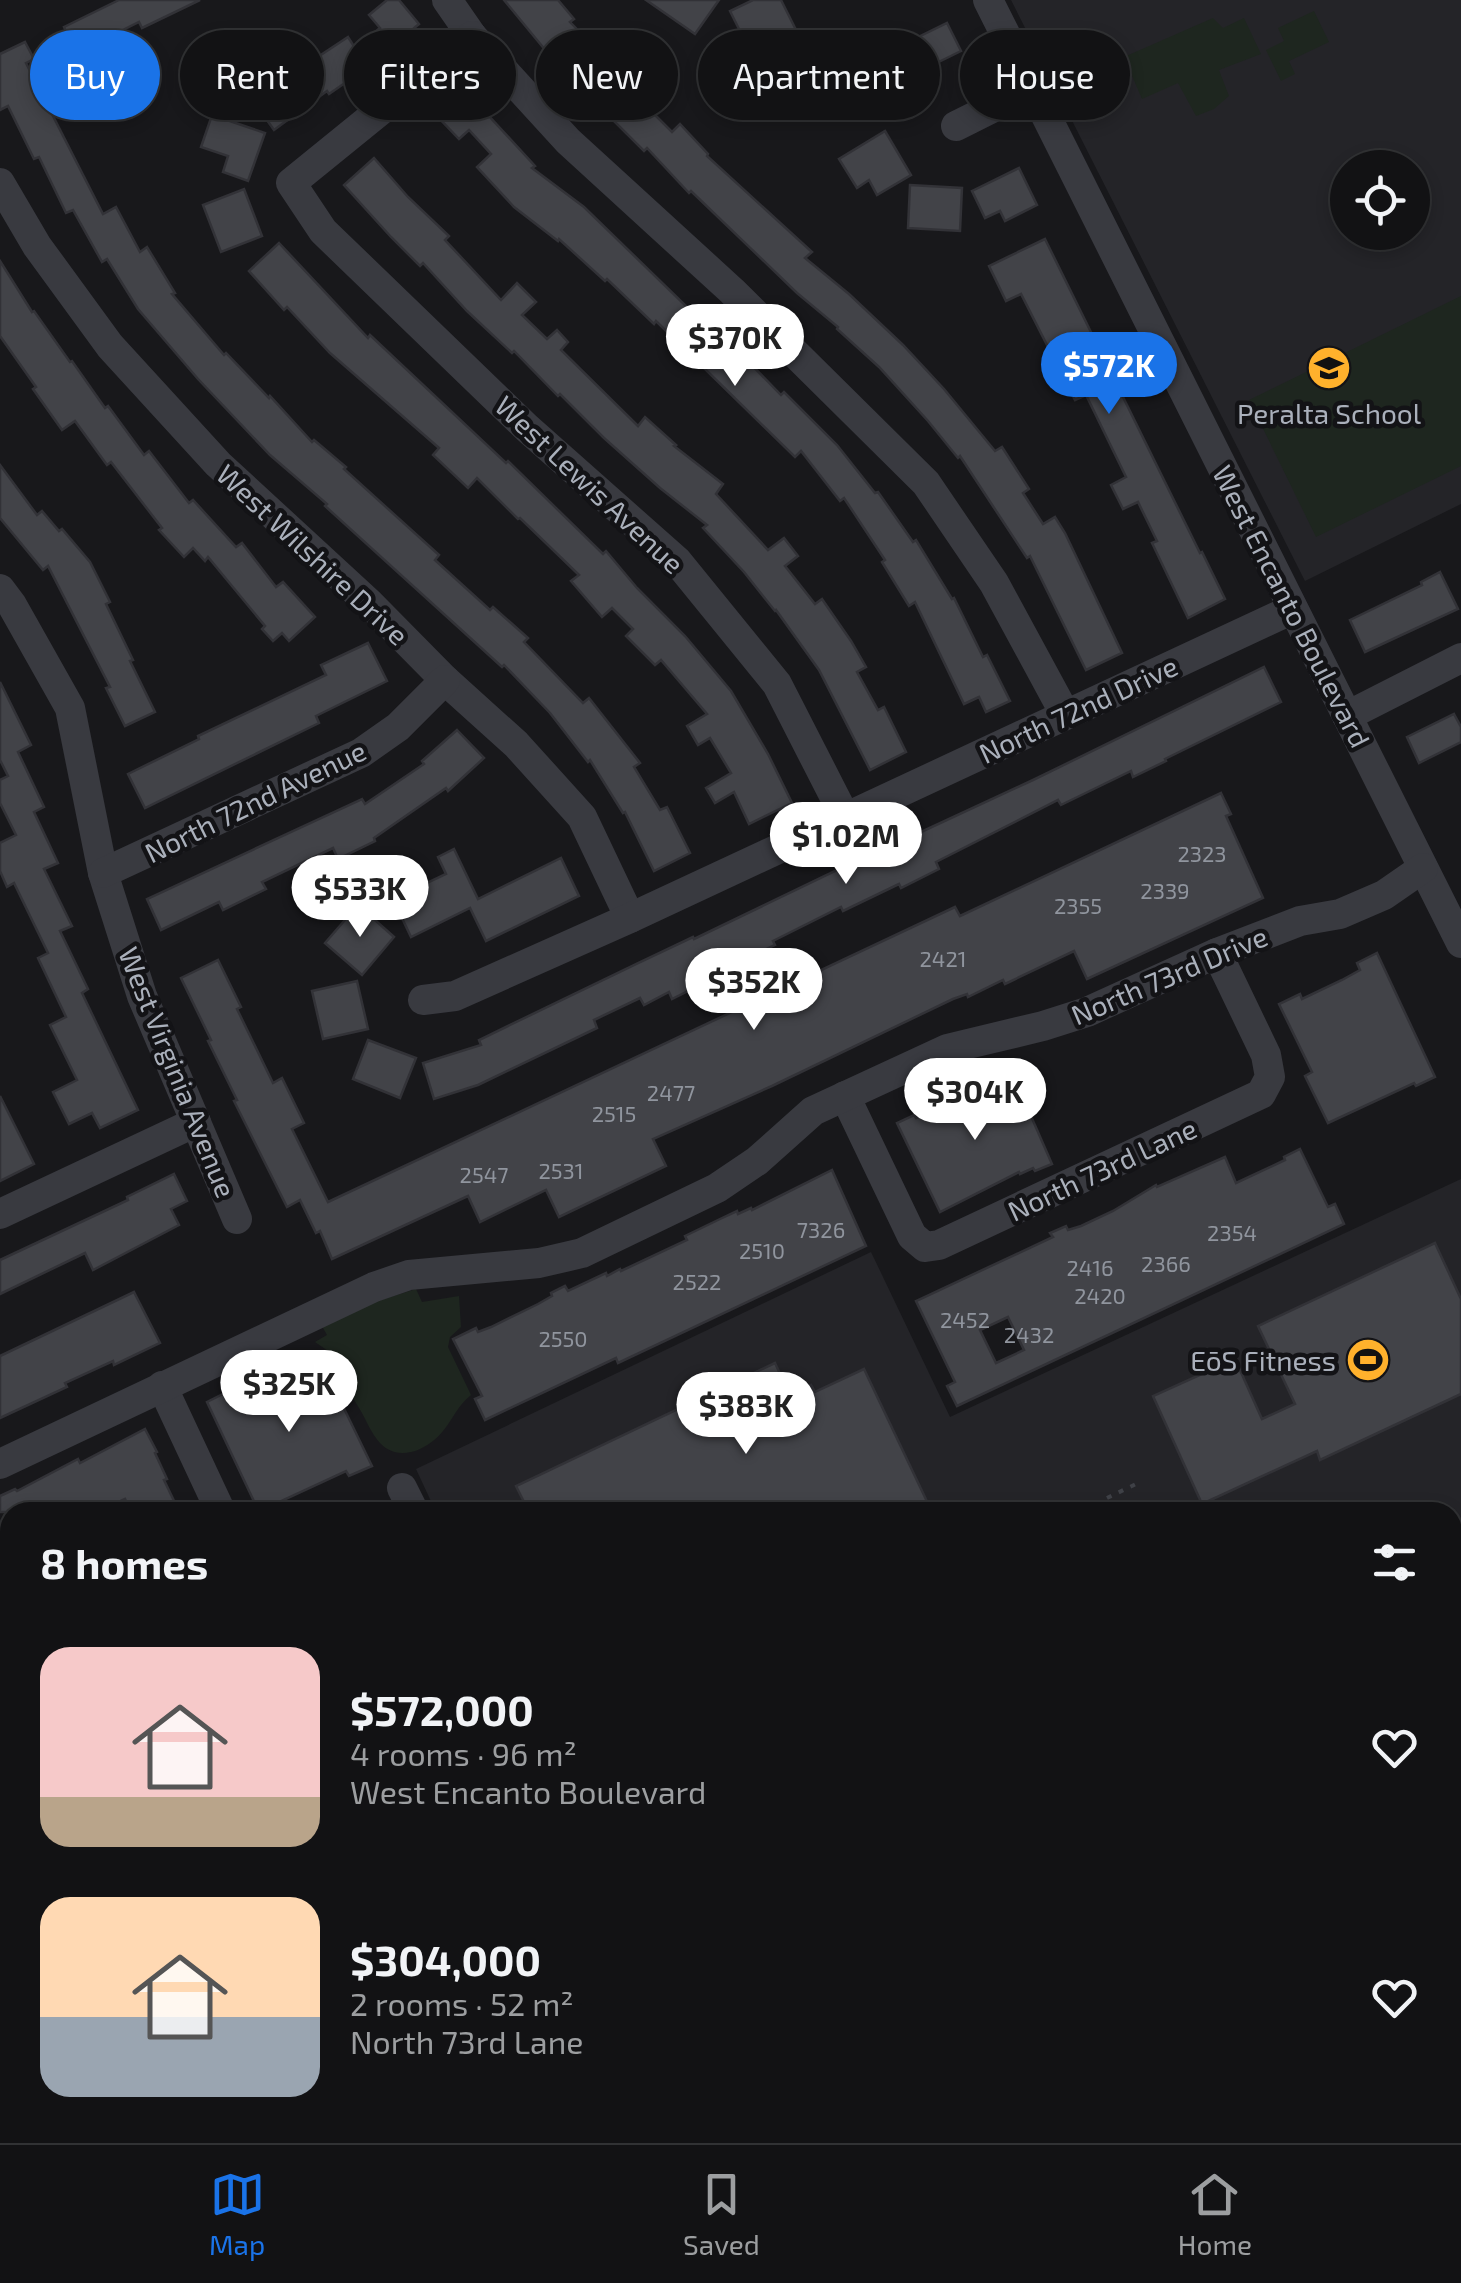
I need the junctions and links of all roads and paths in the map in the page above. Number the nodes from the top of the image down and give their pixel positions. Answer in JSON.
{"nodes":[{"id":1,"x":448,"y":0,"type":"edge"},
{"id":2,"x":988,"y":0,"type":"edge"},
{"id":3,"x":468,"y":30,"type":"edge"},
{"id":4,"x":1003,"y":30,"type":"edge"},
{"id":5,"x":516,"y":84,"type":"edge"},
{"id":6,"x":369,"y":120,"type":"edge"},
{"id":7,"x":968,"y":120,"type":"edge"},
{"id":8,"x":1048,"y":120,"type":"edge"},
{"id":9,"x":956,"y":126,"type":"dead end"},
{"id":10,"x":0,"y":183,"type":"edge"},
{"id":11,"x":0,"y":589,"type":"edge"},
{"id":12,"x":1294,"y":609,"type":"junction"},
{"id":13,"x":1461,"y":658,"type":"edge"},
{"id":14,"x":445,"y":680,"type":"junction"},
{"id":15,"x":1066,"y":714,"type":"junction"},
{"id":16,"x":1347,"y":716,"type":"junction"},
{"id":17,"x":846,"y":819,"type":"junction"},
{"id":18,"x":1423,"y":868,"type":"junction"},
{"id":19,"x":103,"y":873,"type":"junction"},
{"id":20,"x":630,"y":918,"type":"junction"},
{"id":21,"x":1461,"y":943,"type":"edge"},
{"id":22,"x":1217,"y":953,"type":"junction"},
{"id":23,"x":423,"y":1000,"type":"dead end"},
{"id":24,"x":845,"y":1096,"type":"junction"},
{"id":25,"x":196,"y":1122,"type":"junction"},
{"id":26,"x":0,"y":1214,"type":"edge"},
{"id":27,"x":237,"y":1219,"type":"dead end"},
{"id":28,"x":162,"y":1386,"type":"junction"},
{"id":29,"x":0,"y":1464,"type":"edge"},
{"id":30,"x":1136,"y":1484,"type":"dead end"},
{"id":31,"x":1108,"y":1498,"type":"dead end"},
{"id":32,"x":216,"y":1502,"type":"edge"}],
"edges":[{"from":1,"to":3,"type":"street"},
{"from":2,"to":4,"type":"street","name":"West Encanto Boulevard"},
{"from":5,"to":15,"type":"street"},
{"from":6,"to":17,"type":"street","name":"West Lewis Avenue"},
{"from":7,"to":9,"type":"street"},
{"from":8,"to":12,"type":"street","name":"West Encanto Boulevard"},
{"from":10,"to":14,"type":"street","name":"West Wilshire Drive"},
{"from":11,"to":19,"type":"street","name":"West Virginia Avenue"},
{"from":12,"to":15,"type":"street","name":"North 72nd Drive"},
{"from":12,"to":16,"type":"street","name":"West Encanto Boulevard"},
{"from":13,"to":16,"type":"street"},
{"from":14,"to":19,"type":"street","name":"North 72nd Avenue"},
{"from":14,"to":20,"type":"street","name":"West Wilshire Drive"},
{"from":15,"to":17,"type":"street","name":"North 72nd Drive"},
{"from":16,"to":18,"type":"street","name":"West Encanto Boulevard"},
{"from":17,"to":20,"type":"street","name":"North 72nd Drive"},
{"from":18,"to":21,"type":"street","name":"West Encanto Boulevard"},
{"from":18,"to":22,"type":"street","name":"North 73rd Drive"},
{"from":19,"to":25,"type":"street","name":"West Virginia Avenue"},
{"from":20,"to":23,"type":"street","name":"North 72nd Drive"},
{"from":22,"to":24,"type":"street","name":"North 73rd Drive"},
{"from":22,"to":24,"type":"street","name":"North 73rd Lane"},
{"from":24,"to":28,"type":"street","name":"North 73rd Drive"},
{"from":25,"to":26,"type":"street"},
{"from":25,"to":27,"type":"street","name":"West Virginia Avenue"},
{"from":28,"to":29,"type":"street","name":"North 73rd Drive"},
{"from":28,"to":32,"type":"street"},
{"from":30,"to":31,"type":"path"}]}
